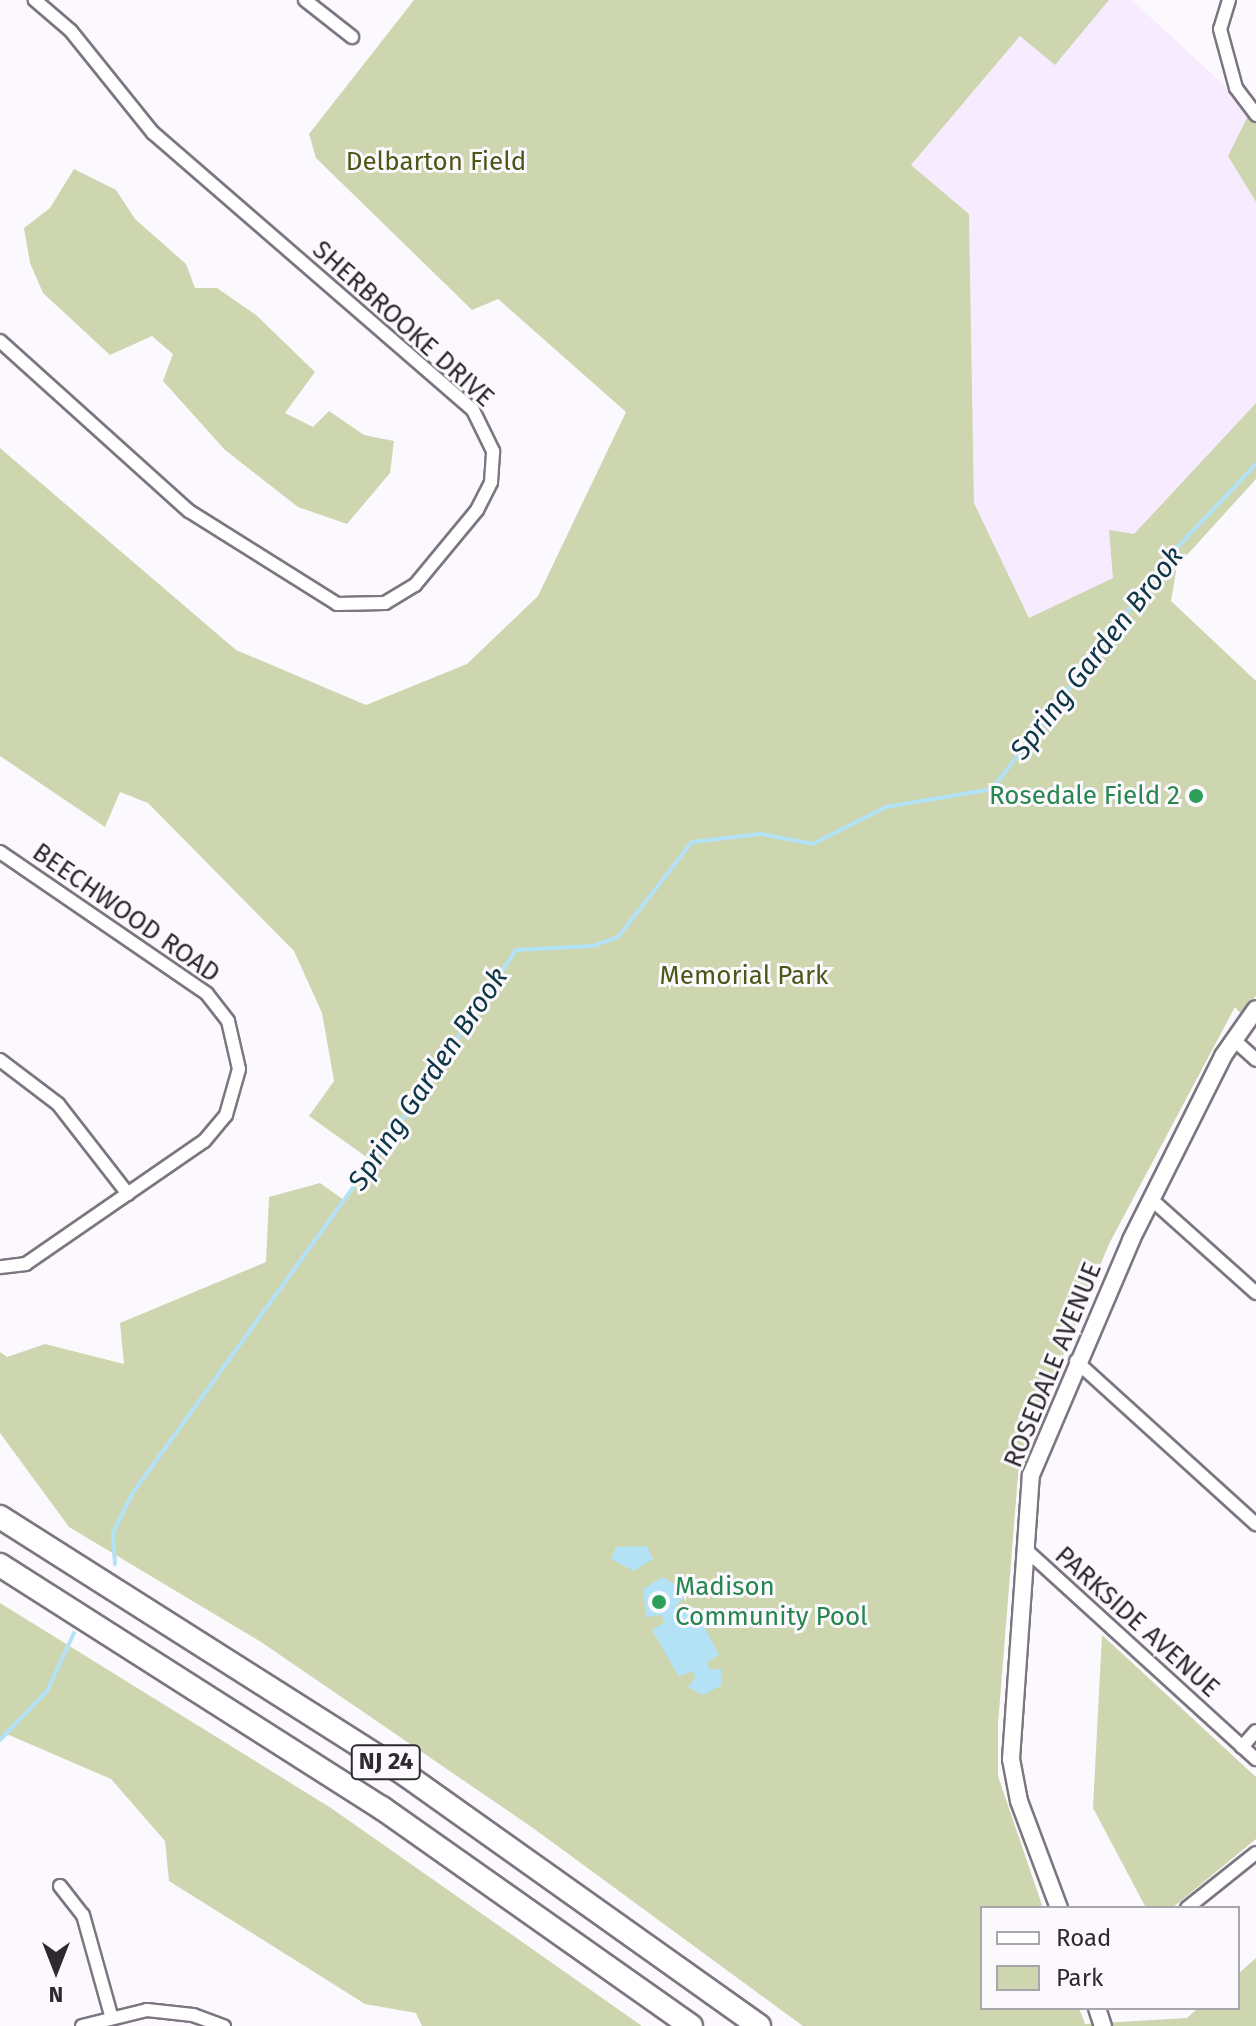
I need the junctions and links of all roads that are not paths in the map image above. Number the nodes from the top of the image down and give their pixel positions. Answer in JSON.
{"nodes":[{"id":1,"x":35,"y":0,"type":"edge"},
{"id":2,"x":305,"y":0,"type":"edge"},
{"id":3,"x":1229,"y":0,"type":"edge"},
{"id":4,"x":352,"y":37,"type":"dead end"},
{"id":5,"x":1256,"y":115,"type":"edge"},
{"id":6,"x":0,"y":341,"type":"edge"},
{"id":7,"x":0,"y":852,"type":"edge"},
{"id":8,"x":1256,"y":1009,"type":"edge"},
{"id":9,"x":1233,"y":1039,"type":"junction"},
{"id":10,"x":0,"y":1060,"type":"edge"},
{"id":11,"x":1256,"y":1060,"type":"edge"},
{"id":12,"x":128,"y":1194,"type":"junction"},
{"id":13,"x":1151,"y":1199,"type":"junction"},
{"id":14,"x":0,"y":1267,"type":"edge"},
{"id":15,"x":1256,"y":1293,"type":"edge"},
{"id":16,"x":1076,"y":1361,"type":"junction"},
{"id":17,"x":0,"y":1517,"type":"edge"},
{"id":18,"x":1256,"y":1524,"type":"edge"},
{"id":19,"x":1024,"y":1548,"type":"junction"},
{"id":20,"x":0,"y":1565,"type":"edge"},
{"id":21,"x":1256,"y":1731,"type":"edge"},
{"id":22,"x":1242,"y":1747,"type":"junction"},
{"id":23,"x":1256,"y":1759,"type":"edge"},
{"id":24,"x":1256,"y":1853,"type":"edge"},
{"id":25,"x":60,"y":1886,"type":"dead end"},
{"id":26,"x":1058,"y":1906,"type":"edge"},
{"id":27,"x":1190,"y":1906,"type":"edge"},
{"id":28,"x":111,"y":2015,"type":"junction"},
{"id":29,"x":82,"y":2026,"type":"edge"},
{"id":30,"x":224,"y":2026,"type":"edge"},
{"id":31,"x":691,"y":2026,"type":"edge"},
{"id":32,"x":759,"y":2026,"type":"edge"}],
"edges":[{"from":1,"to":6,"type":"street","name":"SHERBROOKE DRIVE"},
{"from":2,"to":4,"type":"street"},
{"from":3,"to":5,"type":"street"},
{"from":7,"to":12,"type":"street","name":"BEECHWOOD ROAD"},
{"from":8,"to":9,"type":"street","name":"ROSEDALE AVENUE"},
{"from":9,"to":11,"type":"street"},
{"from":9,"to":13,"type":"street","name":"ROSEDALE AVENUE"},
{"from":10,"to":12,"type":"street"},
{"from":12,"to":14,"type":"street","name":"BEECHWOOD ROAD"},
{"from":13,"to":15,"type":"street"},
{"from":13,"to":16,"type":"street","name":"ROSEDALE AVENUE"},
{"from":16,"to":18,"type":"street"},
{"from":16,"to":19,"type":"street","name":"ROSEDALE AVENUE"},
{"from":17,"to":32,"type":"highway","number":"NJ 24"},
{"from":19,"to":22,"type":"street","name":"PARKSIDE AVENUE"},
{"from":19,"to":26,"type":"street","name":"ROSEDALE AVENUE"},
{"from":20,"to":31,"type":"highway","number":"NJ 24"},
{"from":21,"to":22,"type":"street"},
{"from":22,"to":23,"type":"street","name":"PARKSIDE AVENUE"},
{"from":24,"to":27,"type":"street"},
{"from":25,"to":28,"type":"street"},
{"from":28,"to":29,"type":"street"},
{"from":28,"to":30,"type":"street"}]}
